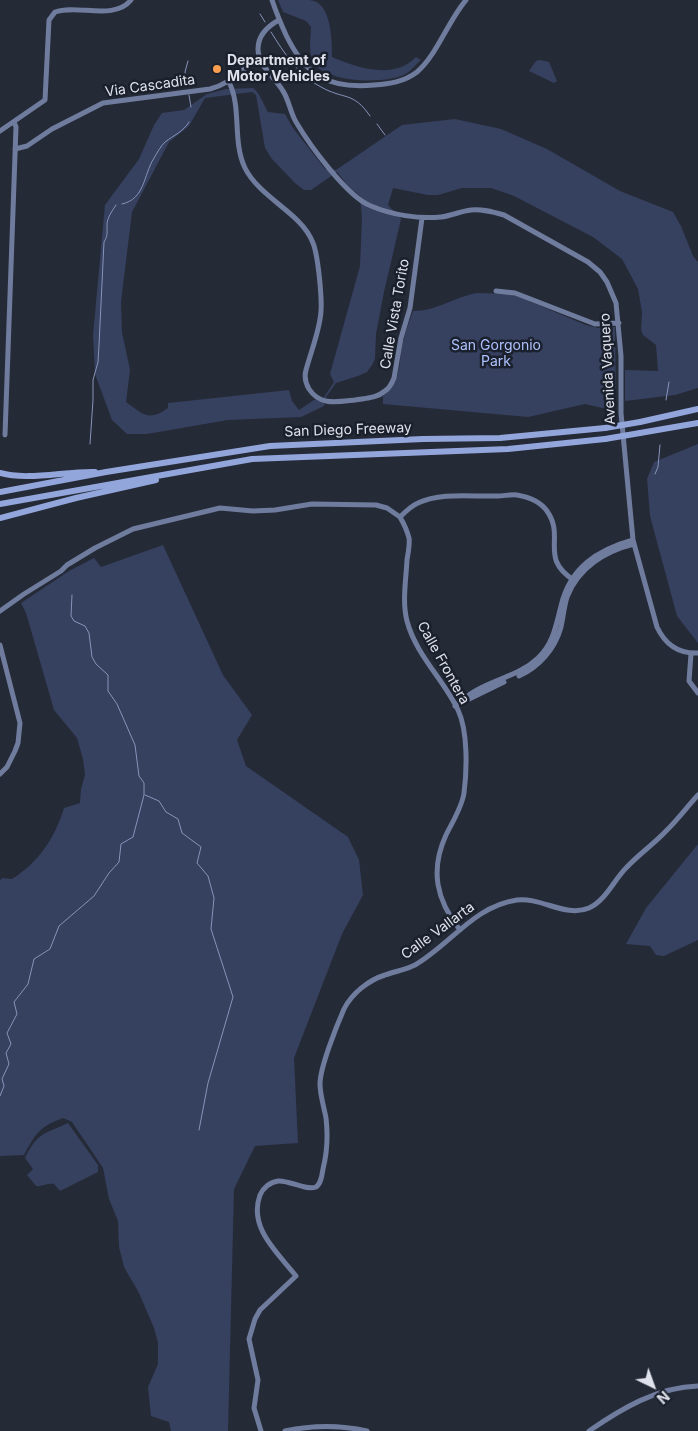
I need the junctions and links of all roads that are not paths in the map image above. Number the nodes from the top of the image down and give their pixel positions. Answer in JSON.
{"nodes":[{"id":1,"x":131,"y":0,"type":"edge"},
{"id":2,"x":272,"y":0,"type":"edge"},
{"id":3,"x":466,"y":0,"type":"edge"},
{"id":4,"x":279,"y":20,"type":"junction"},
{"id":5,"x":260,"y":58,"type":"junction"},
{"id":6,"x":230,"y":82,"type":"junction"},
{"id":7,"x":14,"y":122,"type":"junction"},
{"id":8,"x":0,"y":131,"type":"edge"},
{"id":9,"x":15,"y":148,"type":"junction"},
{"id":10,"x":422,"y":218,"type":"junction"},
{"id":11,"x":496,"y":291,"type":"dead end"},
{"id":12,"x":618,"y":323,"type":"junction"},
{"id":13,"x":698,"y":409,"type":"edge"},
{"id":14,"x":698,"y":423,"type":"edge"},
{"id":15,"x":6,"y":435,"type":"dead end"},
{"id":16,"x":207,"y":467,"type":"junction"},
{"id":17,"x":106,"y":472,"type":"junction"},
{"id":18,"x":0,"y":473,"type":"edge"},
{"id":19,"x":0,"y":492,"type":"edge"},
{"id":20,"x":0,"y":505,"type":"edge"},
{"id":21,"x":400,"y":517,"type":"junction"},
{"id":22,"x":0,"y":518,"type":"edge"},
{"id":23,"x":633,"y":542,"type":"junction"},
{"id":24,"x":574,"y":580,"type":"junction"},
{"id":25,"x":0,"y":611,"type":"edge"},
{"id":26,"x":0,"y":645,"type":"edge"},
{"id":27,"x":698,"y":653,"type":"edge"},
{"id":28,"x":691,"y":654,"type":"junction"},
{"id":29,"x":698,"y":693,"type":"edge"},
{"id":30,"x":455,"y":706,"type":"junction"},
{"id":31,"x":0,"y":774,"type":"edge"},
{"id":32,"x":698,"y":795,"type":"edge"},
{"id":33,"x":460,"y":930,"type":"junction"},
{"id":34,"x":698,"y":1386,"type":"edge"},
{"id":35,"x":262,"y":1431,"type":"edge"},
{"id":36,"x":285,"y":1431,"type":"edge"},
{"id":37,"x":367,"y":1431,"type":"edge"},
{"id":38,"x":589,"y":1431,"type":"edge"}],
"edges":[{"from":1,"to":7,"type":"street"},
{"from":2,"to":4,"type":"street"},
{"from":3,"to":4,"type":"street"},
{"from":4,"to":5,"type":"street"},
{"from":5,"to":6,"type":"street","name":"Via Cascadita"},
{"from":5,"to":10,"type":"street","name":"Avenida Vaquero"},
{"from":6,"to":9,"type":"street","name":"Via Cascadita"},
{"from":6,"to":10,"type":"street","name":"Calle Vista Torito"},
{"from":7,"to":8,"type":"street"},
{"from":7,"to":9,"type":"street"},
{"from":9,"to":15,"type":"street"},
{"from":10,"to":12,"type":"street","name":"Avenida Vaquero"},
{"from":11,"to":12,"type":"street"},
{"from":12,"to":23,"type":"street","name":"Avenida Vaquero"},
{"from":13,"to":17,"type":"highway","name":"San Diego Freeway","bridge":true},
{"from":14,"to":16,"type":"highway","name":"San Diego Freeway","bridge":true},
{"from":16,"to":20,"type":"highway","name":"San Diego Freeway"},
{"from":16,"to":22,"type":"highway"},
{"from":17,"to":18,"type":"highway"},
{"from":17,"to":19,"type":"highway","name":"San Diego Freeway"},
{"from":21,"to":24,"type":"street"},
{"from":21,"to":25,"type":"street"},
{"from":21,"to":30,"type":"street","name":"Calle Frontera"},
{"from":23,"to":24,"type":"street"},
{"from":23,"to":28,"type":"street","name":"Avenida Vaquero"},
{"from":24,"to":30,"type":"street"},
{"from":26,"to":31,"type":"street"},
{"from":27,"to":28,"type":"street"},
{"from":28,"to":29,"type":"street"},
{"from":30,"to":33,"type":"street","name":"Calle Frontera"},
{"from":32,"to":33,"type":"street","name":"Calle Vallarta"},
{"from":33,"to":35,"type":"street","name":"Calle Vallarta"},
{"from":34,"to":38,"type":"street"},
{"from":36,"to":37,"type":"street"}]}
